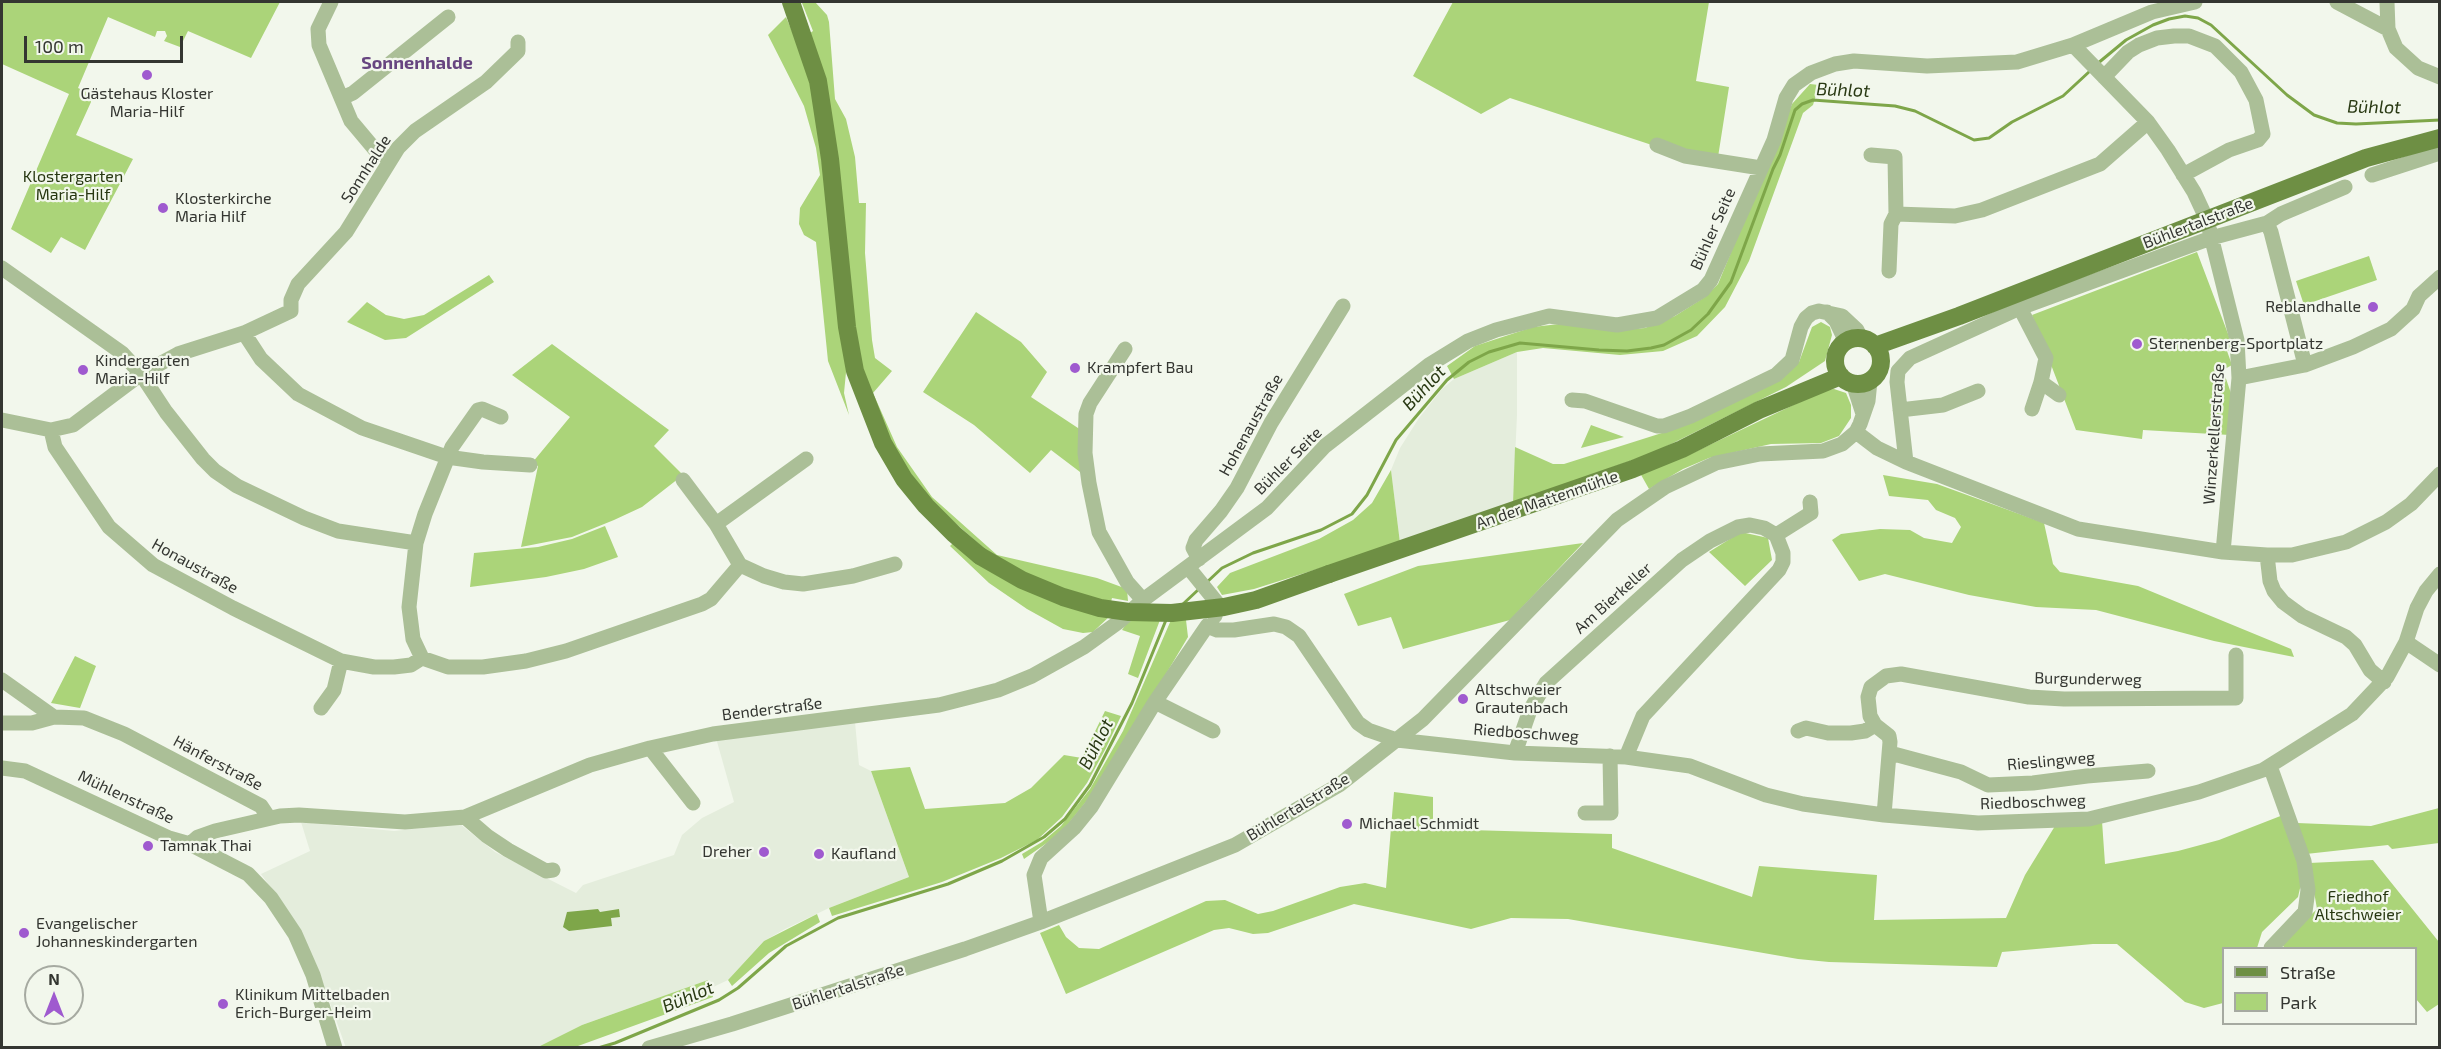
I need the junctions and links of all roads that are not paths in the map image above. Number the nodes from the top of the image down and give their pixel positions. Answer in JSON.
{"nodes":[{"id":1,"x":331,"y":2,"type":"edge"},
{"id":2,"x":790,"y":2,"type":"edge"},
{"id":3,"x":2195,"y":2,"type":"edge"},
{"id":4,"x":2337,"y":2,"type":"edge"},
{"id":5,"x":2387,"y":2,"type":"edge"},
{"id":6,"x":448,"y":17,"type":"dead end"},
{"id":7,"x":2388,"y":29,"type":"junction"},
{"id":8,"x":518,"y":42,"type":"dead end"},
{"id":9,"x":2073,"y":45,"type":"junction"},
{"id":10,"x":2097,"y":70,"type":"junction"},
{"id":11,"x":2439,"y":76,"type":"edge"},
{"id":12,"x":342,"y":98,"type":"junction"},
{"id":13,"x":2148,"y":122,"type":"junction"},
{"id":14,"x":2439,"y":138,"type":"edge"},
{"id":15,"x":1657,"y":145,"type":"dead end"},
{"id":16,"x":2439,"y":153,"type":"edge"},
{"id":17,"x":1871,"y":155,"type":"dead end"},
{"id":18,"x":391,"y":159,"type":"junction"},
{"id":19,"x":1761,"y":168,"type":"junction"},
{"id":20,"x":2183,"y":175,"type":"junction"},
{"id":21,"x":2372,"y":175,"type":"dead end"},
{"id":22,"x":2345,"y":187,"type":"dead end"},
{"id":23,"x":1896,"y":214,"type":"junction"},
{"id":24,"x":2207,"y":220,"type":"junction"},
{"id":25,"x":2267,"y":223,"type":"junction"},
{"id":26,"x":2211,"y":238,"type":"junction"},
{"id":27,"x":2,"y":268,"type":"edge"},
{"id":28,"x":1889,"y":271,"type":"dead end"},
{"id":29,"x":2439,"y":277,"type":"edge"},
{"id":30,"x":1343,"y":306,"type":"dead end"},
{"id":31,"x":2020,"y":308,"type":"junction"},
{"id":32,"x":244,"y":333,"type":"junction"},
{"id":33,"x":1866,"y":346,"type":"junction"},
{"id":34,"x":1125,"y":349,"type":"dead end"},
{"id":35,"x":2305,"y":365,"type":"junction"},
{"id":36,"x":141,"y":374,"type":"junction"},
{"id":37,"x":1850,"y":376,"type":"junction"},
{"id":38,"x":2239,"y":378,"type":"junction"},
{"id":39,"x":2041,"y":382,"type":"junction"},
{"id":40,"x":1978,"y":391,"type":"dead end"},
{"id":41,"x":2059,"y":395,"type":"dead end"},
{"id":42,"x":1572,"y":400,"type":"dead end"},
{"id":43,"x":2032,"y":409,"type":"dead end"},
{"id":44,"x":1900,"y":410,"type":"junction"},
{"id":45,"x":501,"y":417,"type":"dead end"},
{"id":46,"x":2,"y":420,"type":"edge"},
{"id":47,"x":51,"y":430,"type":"junction"},
{"id":48,"x":1856,"y":432,"type":"junction"},
{"id":49,"x":447,"y":457,"type":"junction"},
{"id":50,"x":806,"y":459,"type":"dead end"},
{"id":51,"x":1906,"y":462,"type":"junction"},
{"id":52,"x":530,"y":465,"type":"dead end"},
{"id":53,"x":2439,"y":474,"type":"edge"},
{"id":54,"x":683,"y":480,"type":"dead end"},
{"id":55,"x":1810,"y":502,"type":"dead end"},
{"id":56,"x":716,"y":524,"type":"junction"},
{"id":57,"x":1776,"y":535,"type":"junction"},
{"id":58,"x":416,"y":543,"type":"junction"},
{"id":59,"x":2223,"y":552,"type":"junction"},
{"id":60,"x":2267,"y":555,"type":"junction"},
{"id":61,"x":1193,"y":563,"type":"junction"},
{"id":62,"x":895,"y":564,"type":"dead end"},
{"id":63,"x":740,"y":565,"type":"junction"},
{"id":64,"x":2439,"y":574,"type":"edge"},
{"id":65,"x":1143,"y":600,"type":"junction"},
{"id":66,"x":1211,"y":620,"type":"junction"},
{"id":67,"x":2406,"y":642,"type":"junction"},
{"id":68,"x":1084,"y":646,"type":"joint"},
{"id":69,"x":2236,"y":655,"type":"dead end"},
{"id":70,"x":422,"y":658,"type":"junction"},
{"id":71,"x":341,"y":661,"type":"junction"},
{"id":72,"x":2439,"y":665,"type":"edge"},
{"id":73,"x":2,"y":680,"type":"edge"},
{"id":74,"x":2384,"y":682,"type":"junction"},
{"id":75,"x":1155,"y":702,"type":"junction"},
{"id":76,"x":321,"y":708,"type":"dead end"},
{"id":77,"x":54,"y":717,"type":"junction"},
{"id":78,"x":1423,"y":718,"type":"junction"},
{"id":79,"x":2,"y":723,"type":"edge"},
{"id":80,"x":1875,"y":725,"type":"junction"},
{"id":81,"x":1213,"y":731,"type":"dead end"},
{"id":82,"x":1798,"y":731,"type":"dead end"},
{"id":83,"x":1397,"y":740,"type":"junction"},
{"id":84,"x":1440,"y":745,"type":"junction"},
{"id":85,"x":650,"y":748,"type":"junction"},
{"id":86,"x":1515,"y":753,"type":"junction"},
{"id":87,"x":1890,"y":753,"type":"junction"},
{"id":88,"x":1618,"y":757,"type":"junction"},
{"id":89,"x":2270,"y":766,"type":"junction"},
{"id":90,"x":2,"y":768,"type":"edge"},
{"id":91,"x":2148,"y":771,"type":"dead end"},
{"id":92,"x":693,"y":803,"type":"dead end"},
{"id":93,"x":1585,"y":813,"type":"dead end"},
{"id":94,"x":1884,"y":815,"type":"junction"},
{"id":95,"x":465,"y":817,"type":"junction"},
{"id":96,"x":269,"y":818,"type":"junction"},
{"id":97,"x":189,"y":844,"type":"junction"},
{"id":98,"x":553,"y":870,"type":"dead end"},
{"id":99,"x":1041,"y":922,"type":"junction"},
{"id":100,"x":2272,"y":947,"type":"edge"},
{"id":101,"x":335,"y":1047,"type":"edge"},
{"id":102,"x":649,"y":1047,"type":"edge"}],
"edges":[{"from":1,"to":12,"type":"street"},
{"from":2,"to":37,"type":"main road","name":"An der Mattenmühle","bridge":true},
{"from":3,"to":9,"type":"street","name":"Bühler Seite"},
{"from":4,"to":7,"type":"street"},
{"from":5,"to":7,"type":"street"},
{"from":6,"to":12,"type":"street"},
{"from":7,"to":11,"type":"street"},
{"from":8,"to":18,"type":"street","name":"Sonnhalde"},
{"from":9,"to":10,"type":"street","name":"Winzerkellerstraße"},
{"from":9,"to":19,"type":"street","name":"Bühler Seite"},
{"from":10,"to":13,"type":"street","name":"Winzerkellerstraße"},
{"from":10,"to":20,"type":"street"},
{"from":12,"to":18,"type":"street"},
{"from":13,"to":20,"type":"street","name":"Winzerkellerstraße"},
{"from":13,"to":23,"type":"street"},
{"from":14,"to":24,"type":"main road","name":"Bühlertalstraße"},
{"from":15,"to":19,"type":"street"},
{"from":16,"to":21,"type":"street"},
{"from":17,"to":23,"type":"street"},
{"from":18,"to":32,"type":"street","name":"Sonnhalde"},
{"from":19,"to":61,"type":"street","name":"Bühler Seite"},
{"from":20,"to":24,"type":"street","name":"Winzerkellerstraße"},
{"from":22,"to":25,"type":"street"},
{"from":23,"to":28,"type":"street"},
{"from":24,"to":26,"type":"street","name":"Winzerkellerstraße"},
{"from":24,"to":33,"type":"main road","name":"Bühlertalstraße"},
{"from":25,"to":26,"type":"street"},
{"from":25,"to":35,"type":"street"},
{"from":26,"to":31,"type":"street"},
{"from":26,"to":38,"type":"street","name":"Winzerkellerstraße"},
{"from":27,"to":36,"type":"street"},
{"from":29,"to":35,"type":"street"},
{"from":30,"to":61,"type":"street","name":"Hohenaustraße"},
{"from":31,"to":39,"type":"street"},
{"from":31,"to":44,"type":"street"},
{"from":32,"to":36,"type":"street"},
{"from":32,"to":49,"type":"street"},
{"from":33,"to":37,"type":"main road"},
{"from":33,"to":37,"type":"main road"},
{"from":33,"to":42,"type":"street"},
{"from":34,"to":65,"type":"street"},
{"from":35,"to":38,"type":"street"},
{"from":36,"to":47,"type":"street"},
{"from":36,"to":58,"type":"street"},
{"from":37,"to":48,"type":"street"},
{"from":38,"to":59,"type":"street","name":"Winzerkellerstraße"},
{"from":39,"to":41,"type":"street"},
{"from":39,"to":43,"type":"street"},
{"from":40,"to":44,"type":"street"},
{"from":44,"to":51,"type":"street"},
{"from":45,"to":49,"type":"street"},
{"from":46,"to":47,"type":"street"},
{"from":47,"to":71,"type":"street","name":"Honaustraße"},
{"from":48,"to":51,"type":"street"},
{"from":48,"to":78,"type":"street","name":"Bühlertalstraße"},
{"from":49,"to":52,"type":"street"},
{"from":49,"to":58,"type":"street"},
{"from":50,"to":56,"type":"street"},
{"from":51,"to":59,"type":"street"},
{"from":53,"to":60,"type":"street"},
{"from":54,"to":56,"type":"street"},
{"from":55,"to":57,"type":"street"},
{"from":56,"to":63,"type":"street"},
{"from":57,"to":86,"type":"street","name":"Am Bierkeller"},
{"from":57,"to":88,"type":"street"},
{"from":58,"to":70,"type":"street"},
{"from":59,"to":60,"type":"street"},
{"from":60,"to":74,"type":"street"},
{"from":61,"to":65,"type":"street","name":"Bühler Seite"},
{"from":61,"to":66,"type":"street"},
{"from":62,"to":63,"type":"street"},
{"from":63,"to":70,"type":"street"},
{"from":64,"to":67,"type":"street","name":"Riedboschweg"},
{"from":65,"to":68,"type":"street","name":"Bühler Seite"},
{"from":66,"to":75,"type":"street"},
{"from":66,"to":83,"type":"street","name":"Riedboschweg"},
{"from":67,"to":72,"type":"street"},
{"from":67,"to":74,"type":"street","name":"Riedboschweg"},
{"from":68,"to":85,"type":"street","name":"Benderstraße"},
{"from":69,"to":80,"type":"street","name":"Burgunderweg"},
{"from":70,"to":71,"type":"street","name":"Honaustraße"},
{"from":71,"to":76,"type":"street"},
{"from":73,"to":77,"type":"street"},
{"from":74,"to":89,"type":"street","name":"Riedboschweg"},
{"from":75,"to":81,"type":"street"},
{"from":75,"to":99,"type":"street"},
{"from":77,"to":79,"type":"street","name":"Hänferstraße"},
{"from":77,"to":96,"type":"street","name":"Hänferstraße"},
{"from":78,"to":83,"type":"street","name":"Bühlertalstraße"},
{"from":78,"to":84,"type":"street"},
{"from":80,"to":82,"type":"street"},
{"from":80,"to":87,"type":"street","name":"Burgunderweg"},
{"from":83,"to":84,"type":"street","name":"Riedboschweg"},
{"from":83,"to":99,"type":"street","name":"Bühlertalstraße"},
{"from":84,"to":86,"type":"street","name":"Riedboschweg"},
{"from":85,"to":92,"type":"street"},
{"from":85,"to":95,"type":"street","name":"Benderstraße"},
{"from":86,"to":88,"type":"street","name":"Riedboschweg"},
{"from":87,"to":91,"type":"street","name":"Rieslingweg"},
{"from":87,"to":94,"type":"street","name":"Burgunderweg"},
{"from":88,"to":93,"type":"street"},
{"from":88,"to":94,"type":"street","name":"Riedboschweg"},
{"from":89,"to":94,"type":"street","name":"Riedboschweg"},
{"from":89,"to":100,"type":"street"},
{"from":90,"to":97,"type":"street","name":"Mühlenstraße"},
{"from":95,"to":96,"type":"street"},
{"from":95,"to":98,"type":"street"},
{"from":96,"to":97,"type":"street"},
{"from":97,"to":101,"type":"street","name":"Mühlenstraße"},
{"from":99,"to":102,"type":"street","name":"Bühlertalstraße"}]}
